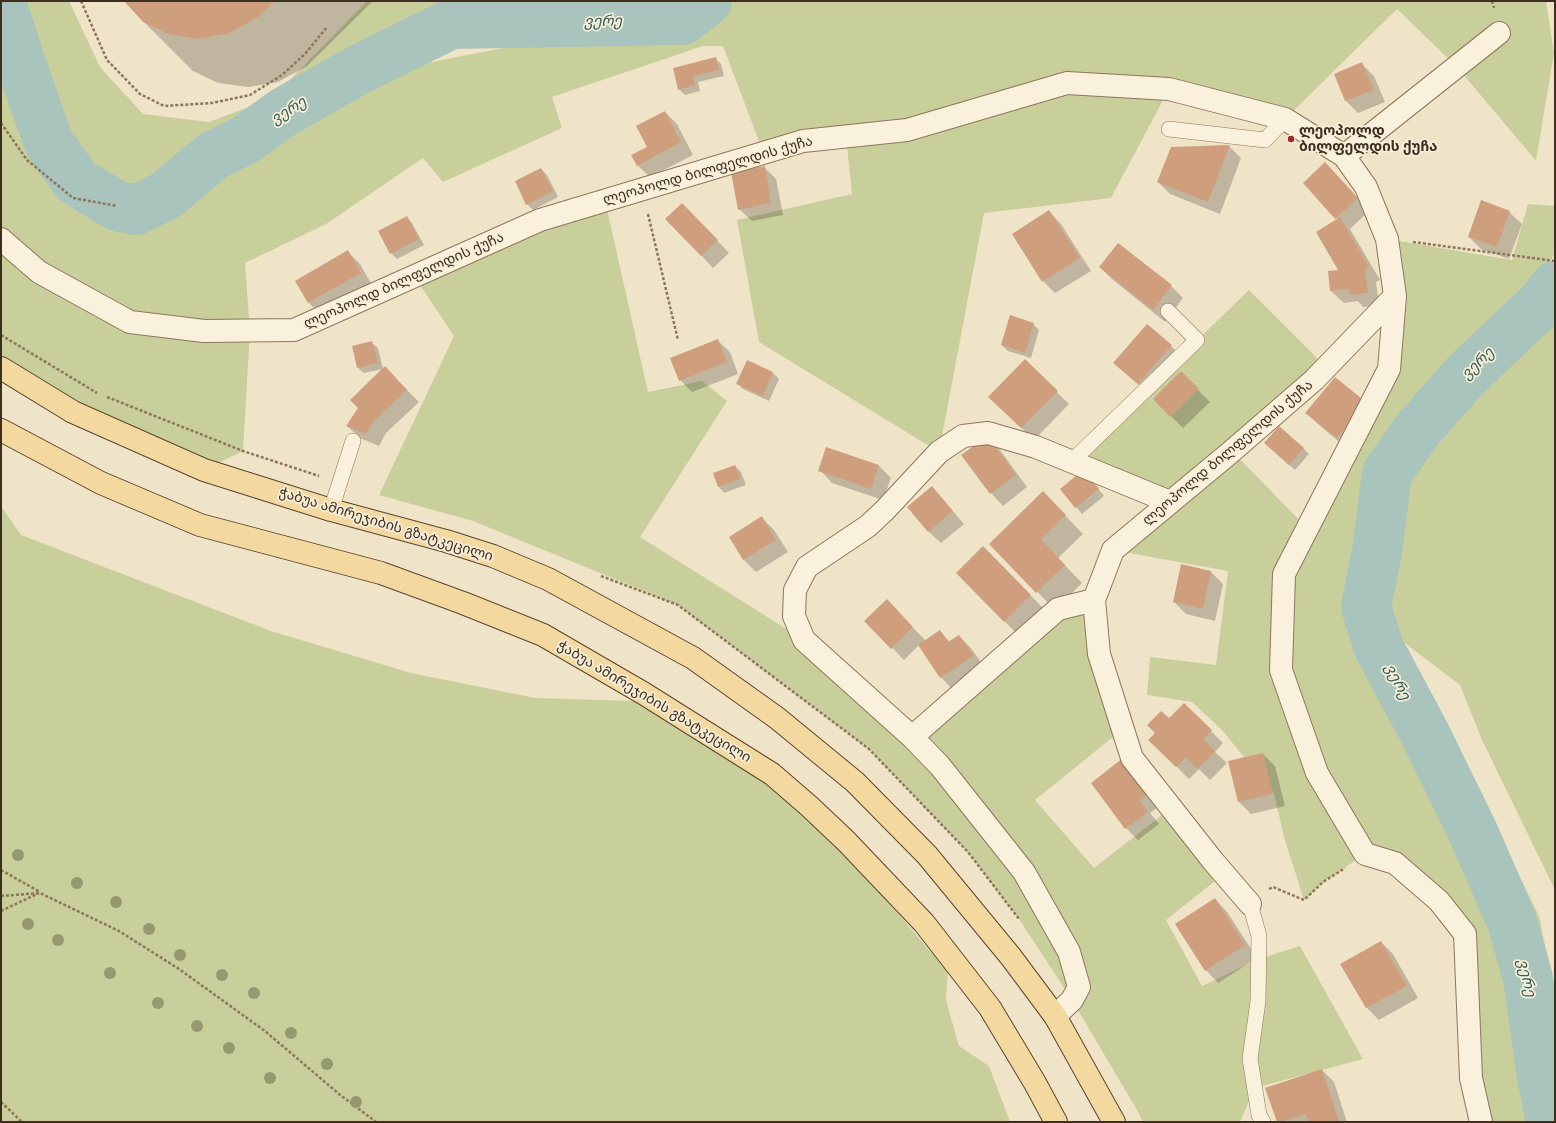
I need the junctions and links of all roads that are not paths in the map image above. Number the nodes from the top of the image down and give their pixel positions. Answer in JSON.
{"nodes":[{"id":1,"x":1499,"y":33,"type":"dead end"},
{"id":2,"x":1285,"y":119,"type":"junction"},
{"id":3,"x":1169,"y":129,"type":"dead end"},
{"id":4,"x":1344,"y":156,"type":"junction"},
{"id":5,"x":1,"y":239,"type":"edge"},
{"id":6,"x":1395,"y":296,"type":"junction"},
{"id":7,"x":1168,"y":311,"type":"dead end"},
{"id":8,"x":1,"y":368,"type":"edge"},
{"id":9,"x":1,"y":430,"type":"edge"},
{"id":10,"x":353,"y":442,"type":"dead end"},
{"id":11,"x":1070,"y":462,"type":"junction"},
{"id":12,"x":1170,"y":502,"type":"junction"},
{"id":13,"x":331,"y":510,"type":"junction"},
{"id":14,"x":1094,"y":600,"type":"junction"},
{"id":15,"x":912,"y":737,"type":"junction"},
{"id":16,"x":1250,"y":904,"type":"joint"},
{"id":17,"x":1055,"y":1016,"type":"junction"},
{"id":18,"x":1056,"y":1122,"type":"edge"},
{"id":19,"x":1114,"y":1122,"type":"edge"},
{"id":20,"x":1262,"y":1122,"type":"edge"},
{"id":21,"x":1481,"y":1122,"type":"edge"}],
"edges":[{"from":1,"to":4,"type":"street"},
{"from":2,"to":3,"type":"lane"},
{"from":2,"to":4,"type":"street","name":"ლეოპოლდ ბილფელდის ქუჩა"},
{"from":2,"to":5,"type":"street","name":"ლეოპოლდ ბილფელდის ქუჩა"},
{"from":4,"to":6,"type":"street","name":"ლეოპოლდ ბილფელდის ქუჩა"},
{"from":6,"to":12,"type":"street","name":"ლეოპოლდ ბილფელდის ქუჩა"},
{"from":6,"to":21,"type":"street"},
{"from":7,"to":11,"type":"lane"},
{"from":8,"to":13,"type":"main road","name":"ჭაბუა ამირეჯიბის გზატკეცილი"},
{"from":9,"to":18,"type":"main road","name":"ჭაბუა ამირეჯიბის გზატკეცილი"},
{"from":10,"to":13,"type":"lane"},
{"from":11,"to":12,"type":"street"},
{"from":11,"to":15,"type":"street"},
{"from":12,"to":14,"type":"street","name":"ლეოპოლდ ბილფელდის ქუჩა"},
{"from":13,"to":17,"type":"main road","name":"ჭაბუა ამირეჯიბის გზატკეცილი"},
{"from":14,"to":15,"type":"street"},
{"from":14,"to":16,"type":"street"},
{"from":15,"to":17,"type":"street"},
{"from":16,"to":20,"type":"lane"},
{"from":17,"to":19,"type":"main road","name":"ჭაბუა ამირეჯიბის გზატკეცილი"}]}
